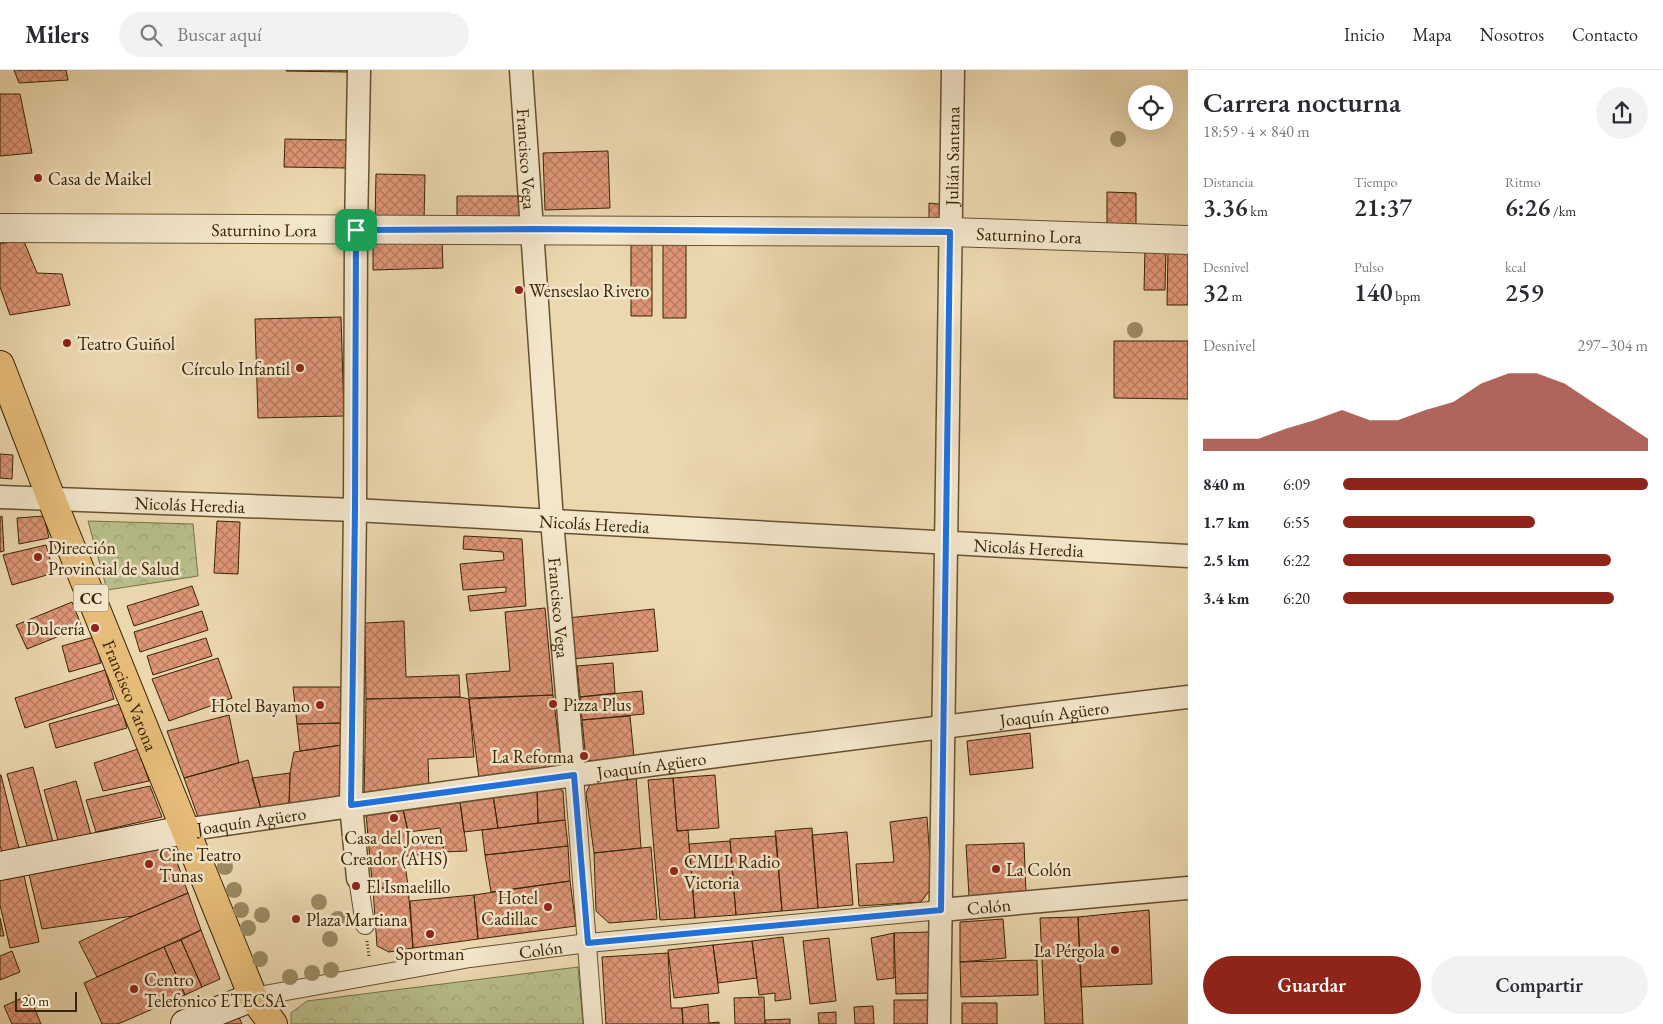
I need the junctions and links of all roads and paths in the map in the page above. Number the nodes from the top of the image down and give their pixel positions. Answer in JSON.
{"nodes":[{"id":1,"x":359,"y":70,"type":"edge"},
{"id":2,"x":521,"y":70,"type":"edge"},
{"id":3,"x":953,"y":70,"type":"edge"},
{"id":4,"x":0,"y":228,"type":"edge"},
{"id":5,"x":533,"y":229,"type":"junction"},
{"id":6,"x":356,"y":230,"type":"junction"},
{"id":7,"x":950,"y":232,"type":"junction"},
{"id":8,"x":1188,"y":240,"type":"edge"},
{"id":9,"x":0,"y":365,"type":"edge"},
{"id":10,"x":0,"y":497,"type":"edge"},
{"id":11,"x":51,"y":498,"type":"junction"},
{"id":12,"x":355,"y":510,"type":"junction"},
{"id":13,"x":552,"y":521,"type":"junction"},
{"id":14,"x":946,"y":542,"type":"junction"},
{"id":15,"x":1188,"y":556,"type":"edge"},
{"id":16,"x":1188,"y":697,"type":"edge"},
{"id":17,"x":943,"y":726,"type":"junction"},
{"id":18,"x":574,"y":775,"type":"junction"},
{"id":19,"x":351,"y":805,"type":"junction"},
{"id":20,"x":184,"y":830,"type":"junction"},
{"id":21,"x":0,"y":866,"type":"edge"},
{"id":22,"x":358,"y":878,"type":"joint"},
{"id":23,"x":1188,"y":888,"type":"edge"},
{"id":24,"x":941,"y":910,"type":"junction"},
{"id":25,"x":365,"y":925,"type":"joint"},
{"id":26,"x":588,"y":943,"type":"junction"},
{"id":27,"x":372,"y":975,"type":"junction"},
{"id":28,"x":253,"y":997,"type":"junction"},
{"id":29,"x":185,"y":1024,"type":"edge"},
{"id":30,"x":260,"y":1024,"type":"edge"},
{"id":31,"x":274,"y":1024,"type":"edge"},
{"id":32,"x":593,"y":1024,"type":"edge"},
{"id":33,"x":939,"y":1024,"type":"edge"}],
"edges":[{"from":1,"to":6,"type":"street"},
{"from":2,"to":5,"type":"street","name":"Francisco Vega"},
{"from":3,"to":7,"type":"street","name":"Julián Santana"},
{"from":4,"to":6,"type":"street","name":"Saturnino Lora"},
{"from":5,"to":6,"type":"street","name":"Saturnino Lora"},
{"from":5,"to":7,"type":"street","name":"Saturnino Lora"},
{"from":5,"to":13,"type":"street","name":"Francisco Vega"},
{"from":6,"to":12,"type":"street"},
{"from":7,"to":8,"type":"street","name":"Saturnino Lora"},
{"from":7,"to":14,"type":"street","name":"Julián Santana"},
{"from":9,"to":11,"type":"main road","name":"Francisco Varona","number":"CC"},
{"from":10,"to":11,"type":"street","name":"Nicolás Heredia"},
{"from":11,"to":12,"type":"street","name":"Nicolás Heredia"},
{"from":11,"to":20,"type":"main road","name":"Francisco Varona","number":"CC"},
{"from":12,"to":13,"type":"street","name":"Nicolás Heredia"},
{"from":12,"to":19,"type":"street"},
{"from":13,"to":14,"type":"street","name":"Nicolás Heredia"},
{"from":13,"to":18,"type":"street","name":"Francisco Vega"},
{"from":14,"to":15,"type":"street","name":"Nicolás Heredia"},
{"from":14,"to":17,"type":"street","name":"Julián Santana"},
{"from":16,"to":17,"type":"street","name":"Joaquín Agüero"},
{"from":17,"to":18,"type":"street","name":"Joaquín Agüero"},
{"from":17,"to":24,"type":"street","name":"Julián Santana"},
{"from":18,"to":19,"type":"street","name":"Joaquín Agüero"},
{"from":18,"to":26,"type":"street","name":"Francisco Vega"},
{"from":19,"to":20,"type":"street","name":"Joaquín Agüero"},
{"from":19,"to":22,"type":"street"},
{"from":20,"to":21,"type":"street","name":"Joaquín Agüero"},
{"from":20,"to":28,"type":"main road","name":"Francisco Varona","number":"CC"},
{"from":22,"to":25,"type":"street"},
{"from":23,"to":24,"type":"street","name":"Colón"},
{"from":24,"to":26,"type":"street","name":"Colón"},
{"from":24,"to":33,"type":"street","name":"Julián Santana"},
{"from":25,"to":27,"type":"path"},
{"from":26,"to":27,"type":"street","name":"Colón"},
{"from":26,"to":32,"type":"street","name":"Francisco Vega"},
{"from":27,"to":28,"type":"street","name":"Colón"},
{"from":28,"to":29,"type":"street"},
{"from":28,"to":30,"type":"street","name":"Francisco Varona"},
{"from":28,"to":31,"type":"main road","number":"CC"}]}
